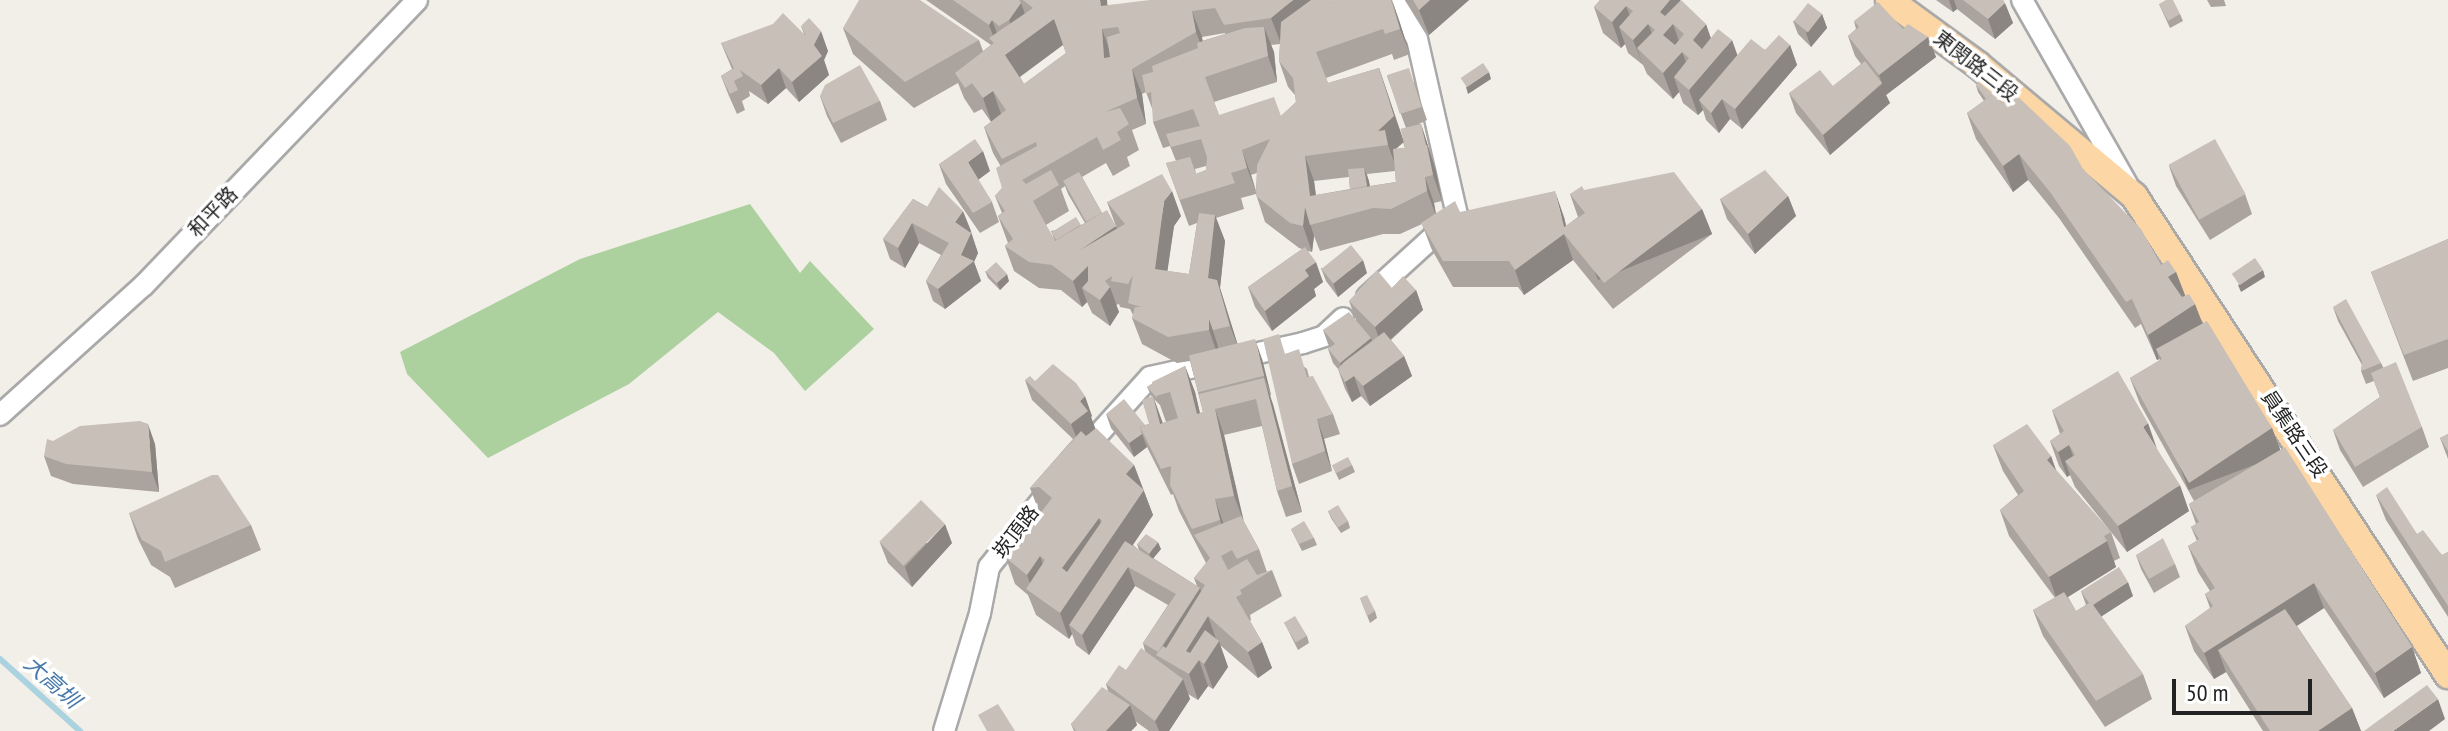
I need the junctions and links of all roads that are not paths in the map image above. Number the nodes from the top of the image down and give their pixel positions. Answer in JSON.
{"nodes":[{"id":1,"x":417,"y":0,"type":"edge"},
{"id":2,"x":1393,"y":0,"type":"edge"},
{"id":3,"x":1889,"y":0,"type":"edge"},
{"id":4,"x":2022,"y":0,"type":"edge"},
{"id":5,"x":2134,"y":196,"type":"junction"},
{"id":6,"x":0,"y":415,"type":"edge"},
{"id":7,"x":2448,"y":675,"type":"edge"},
{"id":8,"x":944,"y":731,"type":"edge"}],
"edges":[{"from":1,"to":6,"type":"street","name":"和平路"},
{"from":2,"to":8,"type":"street","name":"崁頂路"},
{"from":3,"to":5,"type":"main road","name":"東閔路三段"},
{"from":4,"to":5,"type":"street"},
{"from":5,"to":7,"type":"main road","name":"員集路三段"}]}
